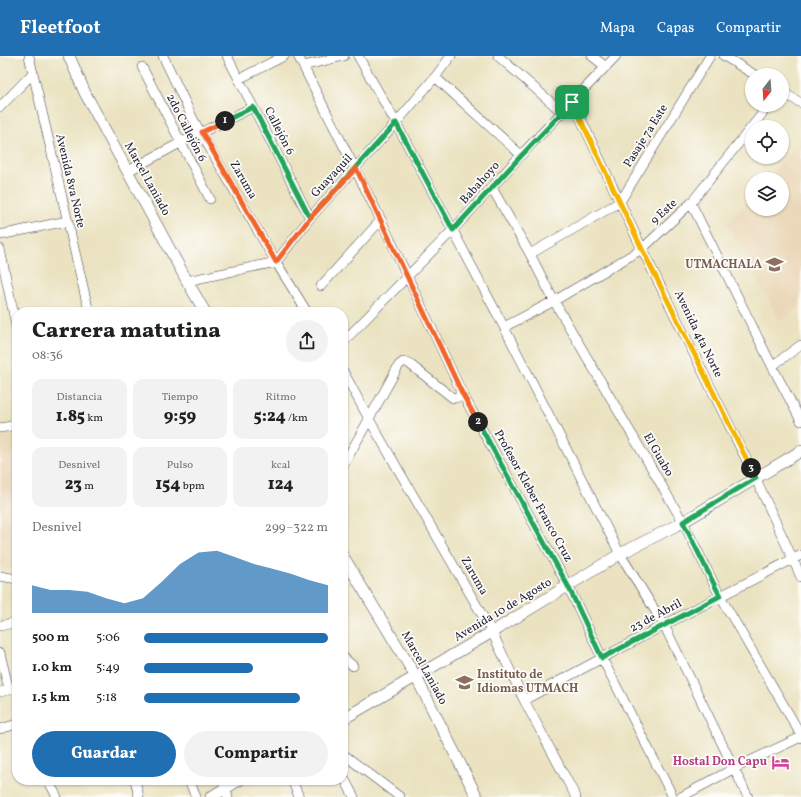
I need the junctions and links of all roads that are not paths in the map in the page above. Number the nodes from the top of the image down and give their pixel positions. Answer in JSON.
{"nodes":[{"id":1,"x":29,"y":56,"type":"edge"},
{"id":2,"x":69,"y":56,"type":"edge"},
{"id":3,"x":163,"y":56,"type":"edge"},
{"id":4,"x":227,"y":56,"type":"edge"},
{"id":5,"x":284,"y":56,"type":"edge"},
{"id":6,"x":298,"y":56,"type":"edge"},
{"id":7,"x":344,"y":56,"type":"edge"},
{"id":8,"x":358,"y":56,"type":"edge"},
{"id":9,"x":451,"y":56,"type":"edge"},
{"id":10,"x":498,"y":56,"type":"edge"},
{"id":11,"x":592,"y":56,"type":"edge"},
{"id":12,"x":616,"y":56,"type":"edge"},
{"id":13,"x":710,"y":56,"type":"edge"},
{"id":14,"x":724,"y":56,"type":"edge"},
{"id":15,"x":304,"y":66,"type":"junction"},
{"id":16,"x":142,"y":67,"type":"dead end"},
{"id":17,"x":606,"y":67,"type":"junction"},
{"id":18,"x":745,"y":69,"type":"edge"},
{"id":19,"x":33,"y":73,"type":"junction"},
{"id":20,"x":435,"y":77,"type":"junction"},
{"id":21,"x":239,"y":79,"type":"junction"},
{"id":22,"x":789,"y":96,"type":"edge"},
{"id":23,"x":572,"y":102,"type":"junction"},
{"id":24,"x":801,"y":104,"type":"edge"},
{"id":25,"x":0,"y":107,"type":"edge"},
{"id":26,"x":253,"y":107,"type":"junction"},
{"id":27,"x":562,"y":112,"type":"junction"},
{"id":28,"x":763,"y":112,"type":"edge"},
{"id":29,"x":396,"y":123,"type":"junction"},
{"id":30,"x":202,"y":132,"type":"junction"},
{"id":31,"x":180,"y":142,"type":"junction"},
{"id":32,"x":521,"y":156,"type":"junction"},
{"id":33,"x":356,"y":168,"type":"junction"},
{"id":34,"x":128,"y":171,"type":"junction"},
{"id":35,"x":492,"y":188,"type":"junction"},
{"id":36,"x":210,"y":199,"type":"dead end"},
{"id":37,"x":620,"y":202,"type":"junction"},
{"id":38,"x":691,"y":203,"type":"junction"},
{"id":39,"x":310,"y":218,"type":"junction"},
{"id":40,"x":381,"y":220,"type":"junction"},
{"id":41,"x":67,"y":221,"type":"junction"},
{"id":42,"x":453,"y":230,"type":"junction"},
{"id":43,"x":0,"y":235,"type":"edge"},
{"id":44,"x":0,"y":249,"type":"edge"},
{"id":45,"x":642,"y":249,"type":"junction"},
{"id":46,"x":530,"y":254,"type":"junction"},
{"id":47,"x":276,"y":262,"type":"junction"},
{"id":48,"x":408,"y":276,"type":"junction"},
{"id":49,"x":188,"y":282,"type":"junction"},
{"id":50,"x":321,"y":286,"type":"dead end"},
{"id":51,"x":554,"y":301,"type":"junction"},
{"id":52,"x":12,"y":307,"type":"edge"},
{"id":53,"x":87,"y":307,"type":"edge"},
{"id":54,"x":202,"y":307,"type":"edge"},
{"id":55,"x":305,"y":307,"type":"edge"},
{"id":56,"x":504,"y":327,"type":"junction"},
{"id":57,"x":348,"y":337,"type":"edge"},
{"id":58,"x":801,"y":345,"type":"edge"},
{"id":59,"x":772,"y":366,"type":"junction"},
{"id":60,"x":348,"y":380,"type":"edge"},
{"id":61,"x":462,"y":393,"type":"junction"},
{"id":62,"x":369,"y":419,"type":"junction"},
{"id":63,"x":801,"y":421,"type":"edge"},
{"id":64,"x":12,"y":426,"type":"edge"},
{"id":65,"x":0,"y":428,"type":"edge"},
{"id":66,"x":801,"y":451,"type":"edge"},
{"id":67,"x":348,"y":457,"type":"edge"},
{"id":68,"x":756,"y":478,"type":"junction"},
{"id":69,"x":683,"y":522,"type":"junction"},
{"id":70,"x":620,"y":554,"type":"junction"},
{"id":71,"x":801,"y":555,"type":"edge"},
{"id":72,"x":792,"y":559,"type":"junction"},
{"id":73,"x":348,"y":564,"type":"edge"},
{"id":74,"x":0,"y":576,"type":"edge"},
{"id":75,"x":801,"y":577,"type":"edge"},
{"id":76,"x":12,"y":578,"type":"edge"},
{"id":77,"x":568,"y":586,"type":"junction"},
{"id":78,"x":720,"y":596,"type":"junction"},
{"id":79,"x":12,"y":623,"type":"edge"},
{"id":80,"x":664,"y":625,"type":"junction"},
{"id":81,"x":0,"y":626,"type":"edge"},
{"id":82,"x":492,"y":632,"type":"junction"},
{"id":83,"x":0,"y":652,"type":"edge"},
{"id":84,"x":602,"y":658,"type":"junction"},
{"id":85,"x":348,"y":662,"type":"edge"},
{"id":86,"x":353,"y":666,"type":"dead end"},
{"id":87,"x":416,"y":677,"type":"junction"},
{"id":88,"x":9,"y":690,"type":"edge"},
{"id":89,"x":524,"y":700,"type":"junction"},
{"id":90,"x":348,"y":716,"type":"edge"},
{"id":91,"x":12,"y":725,"type":"edge"},
{"id":92,"x":0,"y":729,"type":"edge"},
{"id":93,"x":801,"y":736,"type":"edge"},
{"id":94,"x":348,"y":758,"type":"edge"},
{"id":95,"x":733,"y":769,"type":"junction"},
{"id":96,"x":51,"y":785,"type":"edge"},
{"id":97,"x":136,"y":785,"type":"edge"},
{"id":98,"x":191,"y":785,"type":"edge"},
{"id":99,"x":294,"y":785,"type":"edge"},
{"id":100,"x":348,"y":785,"type":"edge"},
{"id":101,"x":225,"y":789,"type":"edge"},
{"id":102,"x":57,"y":797,"type":"edge"},
{"id":103,"x":139,"y":797,"type":"edge"},
{"id":104,"x":196,"y":797,"type":"edge"},
{"id":105,"x":211,"y":797,"type":"edge"},
{"id":106,"x":299,"y":797,"type":"edge"},
{"id":107,"x":354,"y":797,"type":"edge"},
{"id":108,"x":400,"y":797,"type":"edge"},
{"id":109,"x":477,"y":797,"type":"edge"},
{"id":110,"x":576,"y":797,"type":"edge"},
{"id":111,"x":673,"y":797,"type":"edge"},
{"id":112,"x":681,"y":797,"type":"edge"},
{"id":113,"x":748,"y":797,"type":"edge"}],
"edges":[{"from":1,"to":19,"type":"street","name":"Avenida 8va Norte"},
{"from":2,"to":34,"type":"street","name":"Marcel Laniado"},
{"from":3,"to":30,"type":"street","name":"Zaruma"},
{"from":4,"to":21,"type":"street","name":"Callejón 6"},
{"from":5,"to":21,"type":"street"},
{"from":6,"to":15,"type":"street","name":"Profesor Kleber Franco Cruz"},
{"from":7,"to":15,"type":"street"},
{"from":8,"to":29,"type":"street"},
{"from":9,"to":20,"type":"street","name":"Guayaquil"},
{"from":10,"to":27,"type":"street"},
{"from":11,"to":17,"type":"street"},
{"from":12,"to":17,"type":"street","name":"Babahoyo"},
{"from":13,"to":37,"type":"street","name":"Pasaje 7a Este"},
{"from":14,"to":18,"type":"street"},
{"from":15,"to":33,"type":"street","name":"Profesor Kleber Franco Cruz"},
{"from":16,"to":31,"type":"street","name":"2do Callejón 6"},
{"from":17,"to":23,"type":"street","name":"Babahoyo"},
{"from":19,"to":25,"type":"street"},
{"from":19,"to":41,"type":"street","name":"Avenida 8va Norte"},
{"from":20,"to":29,"type":"street","name":"Guayaquil"},
{"from":20,"to":32,"type":"street"},
{"from":21,"to":26,"type":"street","name":"Callejón 6"},
{"from":22,"to":24,"type":"street"},
{"from":23,"to":27,"type":"street","name":"Babahoyo"},
{"from":23,"to":37,"type":"street","name":"Avenida 4ta Norte"},
{"from":26,"to":30,"type":"street"},
{"from":26,"to":39,"type":"street","name":"Callejón 6"},
{"from":27,"to":32,"type":"street","name":"Babahoyo"},
{"from":28,"to":38,"type":"street","name":"9 Este"},
{"from":29,"to":33,"type":"street","name":"Guayaquil"},
{"from":29,"to":42,"type":"street"},
{"from":30,"to":31,"type":"street"},
{"from":30,"to":47,"type":"street","name":"Zaruma"},
{"from":31,"to":34,"type":"street"},
{"from":31,"to":36,"type":"street","name":"2do Callejón 6"},
{"from":32,"to":35,"type":"street","name":"Babahoyo"},
{"from":33,"to":39,"type":"street","name":"Guayaquil"},
{"from":33,"to":40,"type":"street","name":"Profesor Kleber Franco Cruz"},
{"from":34,"to":49,"type":"street","name":"Marcel Laniado"},
{"from":35,"to":42,"type":"street","name":"Babahoyo"},
{"from":35,"to":46,"type":"street","name":"El Guabo"},
{"from":37,"to":45,"type":"street","name":"Avenida 4ta Norte"},
{"from":37,"to":46,"type":"street","name":"Pasaje 7a Este"},
{"from":38,"to":45,"type":"street","name":"9 Este"},
{"from":38,"to":59,"type":"street"},
{"from":39,"to":47,"type":"street","name":"Guayaquil"},
{"from":40,"to":48,"type":"street","name":"Profesor Kleber Franco Cruz"},
{"from":40,"to":50,"type":"street"},
{"from":41,"to":43,"type":"street"},
{"from":41,"to":53,"type":"street","name":"Avenida 8va Norte"},
{"from":42,"to":48,"type":"street","name":"Babahoyo"},
{"from":42,"to":56,"type":"street"},
{"from":44,"to":52,"type":"street"},
{"from":45,"to":51,"type":"street","name":"9 Este"},
{"from":45,"to":68,"type":"street","name":"Avenida 4ta Norte"},
{"from":46,"to":51,"type":"street","name":"El Guabo"},
{"from":47,"to":49,"type":"street"},
{"from":47,"to":55,"type":"street","name":"Zaruma"},
{"from":48,"to":57,"type":"street","name":"Babahoyo"},
{"from":48,"to":61,"type":"street","name":"Profesor Kleber Franco Cruz"},
{"from":49,"to":54,"type":"street","name":"Marcel Laniado"},
{"from":51,"to":56,"type":"street","name":"9 Este"},
{"from":51,"to":69,"type":"street","name":"El Guabo"},
{"from":56,"to":70,"type":"street"},
{"from":58,"to":59,"type":"street"},
{"from":59,"to":63,"type":"street"},
{"from":60,"to":62,"type":"street","name":"Zaruma"},
{"from":61,"to":62,"type":"street"},
{"from":61,"to":77,"type":"street","name":"Profesor Kleber Franco Cruz"},
{"from":62,"to":67,"type":"street"},
{"from":62,"to":82,"type":"street","name":"Zaruma"},
{"from":64,"to":65,"type":"street"},
{"from":66,"to":68,"type":"street","name":"Avenida 10 de Agosto"},
{"from":68,"to":69,"type":"street","name":"Avenida 10 de Agosto"},
{"from":68,"to":72,"type":"street","name":"Avenida 4ta Norte"},
{"from":69,"to":70,"type":"street","name":"Avenida 10 de Agosto"},
{"from":69,"to":78,"type":"street","name":"El Guabo"},
{"from":70,"to":77,"type":"street","name":"Avenida 10 de Agosto"},
{"from":70,"to":80,"type":"street"},
{"from":71,"to":72,"type":"street","name":"23 de Abril"},
{"from":72,"to":75,"type":"street","name":"Avenida 4ta Norte"},
{"from":72,"to":78,"type":"street","name":"23 de Abril"},
{"from":73,"to":87,"type":"street","name":"Marcel Laniado"},
{"from":74,"to":76,"type":"street"},
{"from":77,"to":82,"type":"street","name":"Avenida 10 de Agosto"},
{"from":77,"to":84,"type":"street","name":"Profesor Kleber Franco Cruz"},
{"from":78,"to":80,"type":"street","name":"23 de Abril"},
{"from":78,"to":93,"type":"street","name":"El Guabo"},
{"from":79,"to":81,"type":"street"},
{"from":80,"to":84,"type":"street","name":"23 de Abril"},
{"from":80,"to":95,"type":"street"},
{"from":82,"to":87,"type":"street","name":"Avenida 10 de Agosto"},
{"from":82,"to":89,"type":"street","name":"Zaruma"},
{"from":83,"to":88,"type":"street"},
{"from":84,"to":89,"type":"street","name":"23 de Abril"},
{"from":84,"to":111,"type":"street","name":"Profesor Kleber Franco Cruz"},
{"from":85,"to":86,"type":"street"},
{"from":87,"to":90,"type":"street","name":"Avenida 10 de Agosto"},
{"from":87,"to":109,"type":"street","name":"Marcel Laniado"},
{"from":89,"to":110,"type":"street","name":"Zaruma"},
{"from":91,"to":92,"type":"street"},
{"from":93,"to":95,"type":"street"},
{"from":94,"to":108,"type":"street"},
{"from":95,"to":112,"type":"street"},
{"from":95,"to":113,"type":"street"},
{"from":96,"to":102,"type":"street"},
{"from":97,"to":103,"type":"street"},
{"from":98,"to":104,"type":"street"},
{"from":99,"to":106,"type":"street"},
{"from":100,"to":107,"type":"street"},
{"from":101,"to":105,"type":"street"}]}
